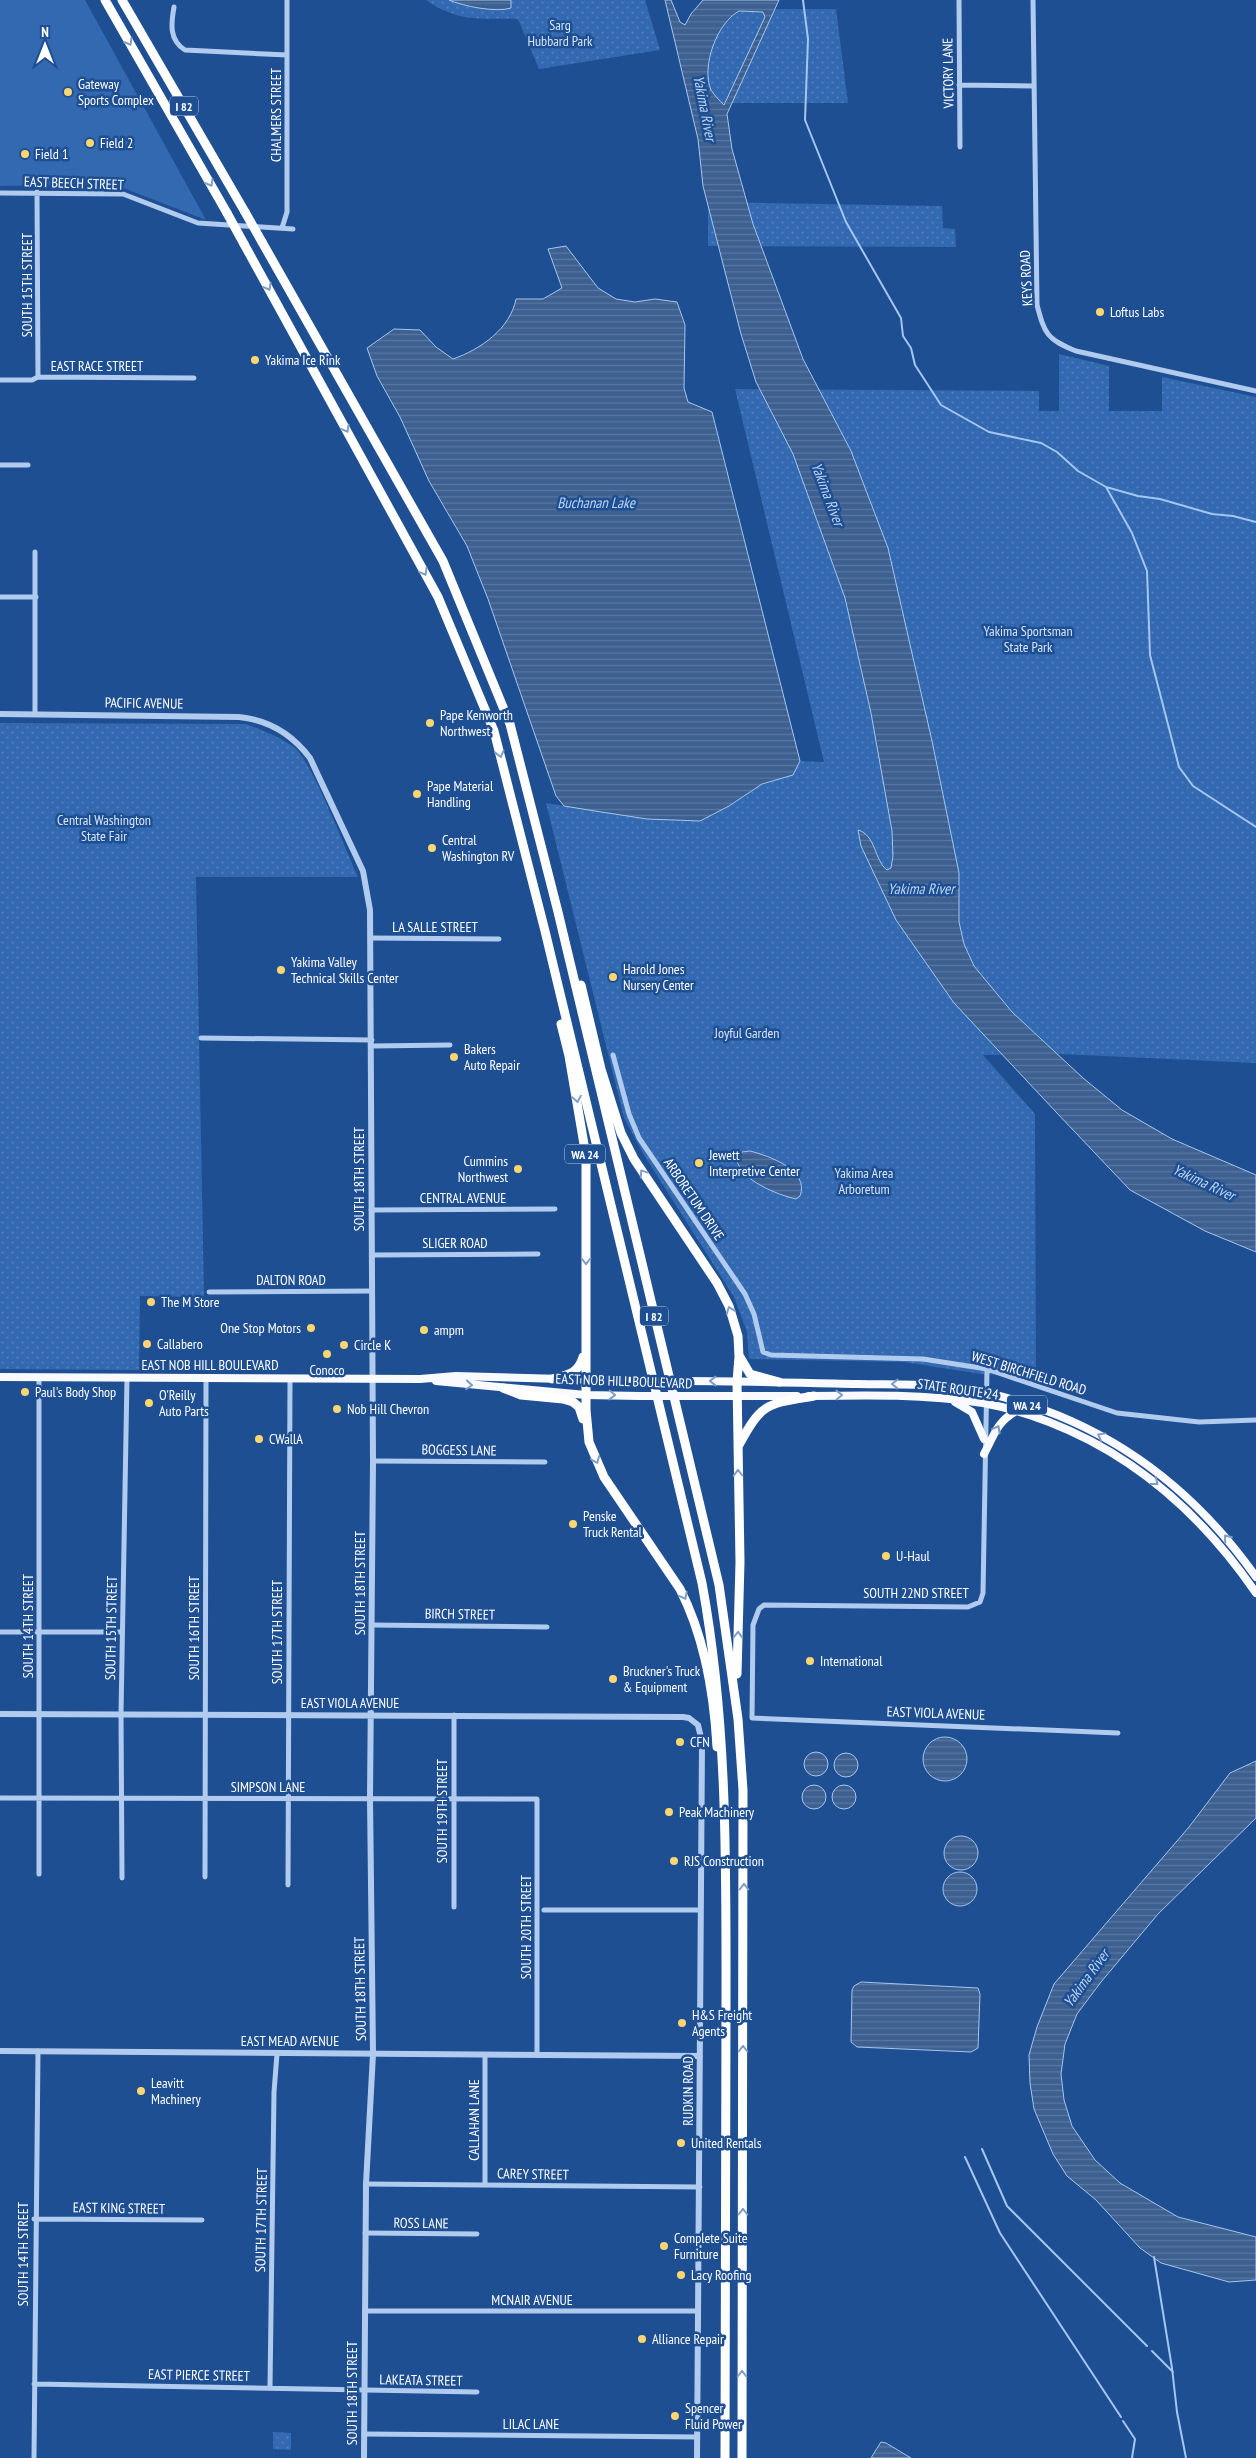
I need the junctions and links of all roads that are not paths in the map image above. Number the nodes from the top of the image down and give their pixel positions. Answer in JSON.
{"nodes":[{"id":1,"x":104,"y":0,"type":"edge"},
{"id":2,"x":122,"y":0,"type":"edge"},
{"id":3,"x":287,"y":0,"type":"edge"},
{"id":4,"x":958,"y":0,"type":"edge"},
{"id":5,"x":1034,"y":0,"type":"edge"},
{"id":6,"x":174,"y":7,"type":"dead end"},
{"id":7,"x":287,"y":55,"type":"junction"},
{"id":8,"x":959,"y":85,"type":"junction"},
{"id":9,"x":1033,"y":86,"type":"junction"},
{"id":10,"x":960,"y":146,"type":"dead end"},
{"id":11,"x":37,"y":192,"type":"junction"},
{"id":12,"x":0,"y":193,"type":"edge"},
{"id":13,"x":282,"y":228,"type":"junction"},
{"id":14,"x":293,"y":229,"type":"dead end"},
{"id":15,"x":38,"y":377,"type":"junction"},
{"id":16,"x":194,"y":378,"type":"dead end"},
{"id":17,"x":0,"y":380,"type":"edge"},
{"id":18,"x":1256,"y":391,"type":"edge"},
{"id":19,"x":0,"y":465,"type":"edge"},
{"id":20,"x":28,"y":465,"type":"dead end"},
{"id":21,"x":35,"y":552,"type":"dead end"},
{"id":22,"x":0,"y":597,"type":"edge"},
{"id":23,"x":36,"y":597,"type":"junction"},
{"id":24,"x":0,"y":714,"type":"edge"},
{"id":25,"x":35,"y":714,"type":"junction"},
{"id":26,"x":285,"y":732,"type":"joint"},
{"id":27,"x":558,"y":912,"type":"junction"},
{"id":28,"x":545,"y":930,"type":"junction"},
{"id":29,"x":371,"y":938,"type":"junction"},
{"id":30,"x":499,"y":939,"type":"dead end"},
{"id":31,"x":201,"y":1038,"type":"dead end"},
{"id":32,"x":372,"y":1043,"type":"junction"},
{"id":33,"x":450,"y":1045,"type":"dead end"},
{"id":34,"x":613,"y":1055,"type":"dead end"},
{"id":35,"x":555,"y":1209,"type":"dead end"},
{"id":36,"x":371,"y":1210,"type":"junction"},
{"id":37,"x":538,"y":1254,"type":"dead end"},
{"id":38,"x":373,"y":1255,"type":"junction"},
{"id":39,"x":372,"y":1291,"type":"junction"},
{"id":40,"x":209,"y":1292,"type":"dead end"},
{"id":41,"x":586,"y":1350,"type":"junction"},
{"id":42,"x":764,"y":1352,"type":"joint"},
{"id":43,"x":740,"y":1357,"type":"junction"},
{"id":44,"x":987,"y":1369,"type":"junction"},
{"id":45,"x":0,"y":1377,"type":"edge"},
{"id":46,"x":39,"y":1377,"type":"junction"},
{"id":47,"x":127,"y":1378,"type":"junction"},
{"id":48,"x":206,"y":1378,"type":"junction"},
{"id":49,"x":290,"y":1378,"type":"junction"},
{"id":50,"x":372,"y":1379,"type":"junction"},
{"id":51,"x":420,"y":1379,"type":"junction"},
{"id":52,"x":552,"y":1379,"type":"junction"},
{"id":53,"x":586,"y":1380,"type":"junction"},
{"id":54,"x":737,"y":1381,"type":"junction"},
{"id":55,"x":779,"y":1382,"type":"junction"},
{"id":56,"x":503,"y":1388,"type":"junction"},
{"id":57,"x":985,"y":1393,"type":"junction"},
{"id":58,"x":586,"y":1395,"type":"junction"},
{"id":59,"x":814,"y":1396,"type":"junction"},
{"id":60,"x":738,"y":1397,"type":"junction"},
{"id":61,"x":951,"y":1399,"type":"junction"},
{"id":62,"x":985,"y":1403,"type":"junction"},
{"id":63,"x":1016,"y":1411,"type":"junction"},
{"id":64,"x":1256,"y":1420,"type":"edge"},
{"id":65,"x":984,"y":1439,"type":"junction"},
{"id":66,"x":589,"y":1442,"type":"junction"},
{"id":67,"x":738,"y":1447,"type":"junction"},
{"id":68,"x":984,"y":1454,"type":"junction"},
{"id":69,"x":373,"y":1461,"type":"junction"},
{"id":70,"x":545,"y":1462,"type":"dead end"},
{"id":71,"x":1256,"y":1576,"type":"edge"},
{"id":72,"x":1256,"y":1593,"type":"edge"},
{"id":73,"x":372,"y":1625,"type":"junction"},
{"id":74,"x":547,"y":1626,"type":"dead end"},
{"id":75,"x":0,"y":1632,"type":"edge"},
{"id":76,"x":39,"y":1632,"type":"junction"},
{"id":77,"x":122,"y":1632,"type":"junction"},
{"id":78,"x":0,"y":1714,"type":"edge"},
{"id":79,"x":39,"y":1714,"type":"junction"},
{"id":80,"x":121,"y":1714,"type":"junction"},
{"id":81,"x":205,"y":1715,"type":"junction"},
{"id":82,"x":287,"y":1715,"type":"junction"},
{"id":83,"x":371,"y":1715,"type":"junction"},
{"id":84,"x":454,"y":1716,"type":"junction"},
{"id":85,"x":752,"y":1718,"type":"joint"},
{"id":86,"x":738,"y":1719,"type":"junction"},
{"id":87,"x":698,"y":1725,"type":"joint"},
{"id":88,"x":1118,"y":1733,"type":"dead end"},
{"id":89,"x":0,"y":1798,"type":"edge"},
{"id":90,"x":39,"y":1798,"type":"junction"},
{"id":91,"x":121,"y":1798,"type":"junction"},
{"id":92,"x":205,"y":1798,"type":"junction"},
{"id":93,"x":287,"y":1798,"type":"junction"},
{"id":94,"x":370,"y":1798,"type":"junction"},
{"id":95,"x":453,"y":1799,"type":"junction"},
{"id":96,"x":536,"y":1799,"type":"joint"},
{"id":97,"x":726,"y":1856,"type":"junction"},
{"id":98,"x":39,"y":1874,"type":"dead end"},
{"id":99,"x":122,"y":1878,"type":"dead end"},
{"id":100,"x":205,"y":1878,"type":"dead end"},
{"id":101,"x":288,"y":1886,"type":"dead end"},
{"id":102,"x":454,"y":1907,"type":"dead end"},
{"id":103,"x":544,"y":1910,"type":"dead end"},
{"id":104,"x":700,"y":1910,"type":"junction"},
{"id":105,"x":0,"y":2051,"type":"edge"},
{"id":106,"x":38,"y":2051,"type":"junction"},
{"id":107,"x":277,"y":2054,"type":"junction"},
{"id":108,"x":373,"y":2054,"type":"junction"},
{"id":109,"x":485,"y":2055,"type":"junction"},
{"id":110,"x":537,"y":2055,"type":"junction"},
{"id":111,"x":700,"y":2056,"type":"junction"},
{"id":112,"x":366,"y":2184,"type":"junction"},
{"id":113,"x":485,"y":2184,"type":"junction"},
{"id":114,"x":700,"y":2187,"type":"junction"},
{"id":115,"x":34,"y":2219,"type":"junction"},
{"id":116,"x":202,"y":2220,"type":"dead end"},
{"id":117,"x":365,"y":2233,"type":"junction"},
{"id":118,"x":476,"y":2234,"type":"dead end"},
{"id":119,"x":365,"y":2311,"type":"junction"},
{"id":120,"x":698,"y":2311,"type":"junction"},
{"id":121,"x":34,"y":2384,"type":"junction"},
{"id":122,"x":270,"y":2387,"type":"junction"},
{"id":123,"x":364,"y":2391,"type":"junction"},
{"id":124,"x":477,"y":2392,"type":"dead end"},
{"id":125,"x":364,"y":2434,"type":"junction"},
{"id":126,"x":697,"y":2437,"type":"junction"},
{"id":127,"x":34,"y":2458,"type":"edge"},
{"id":128,"x":364,"y":2458,"type":"edge"},
{"id":129,"x":697,"y":2458,"type":"edge"},
{"id":130,"x":725,"y":2458,"type":"edge"},
{"id":131,"x":742,"y":2458,"type":"edge"}],
"edges":[{"from":1,"to":28,"type":"highway","number":"I 82","one_way":true,"bridge":true},
{"from":2,"to":27,"type":"highway","number":"I 82","bridge":true},
{"from":3,"to":7,"type":"street","name":"CHALMERS STREET"},
{"from":4,"to":8,"type":"street","name":"VICTORY LANE"},
{"from":5,"to":9,"type":"street","name":"KEYS ROAD"},
{"from":6,"to":7,"type":"street"},
{"from":7,"to":13,"type":"street","name":"CHALMERS STREET"},
{"from":8,"to":9,"type":"street"},
{"from":8,"to":10,"type":"street","name":"VICTORY LANE"},
{"from":9,"to":18,"type":"street","name":"KEYS ROAD"},
{"from":11,"to":12,"type":"street","name":"EAST BEECH STREET"},
{"from":11,"to":13,"type":"street","name":"EAST BEECH STREET"},
{"from":11,"to":15,"type":"street","name":"SOUTH 15TH STREET"},
{"from":13,"to":14,"type":"street","name":"EAST BEECH STREET"},
{"from":15,"to":16,"type":"street","name":"EAST RACE STREET"},
{"from":15,"to":17,"type":"street","name":"EAST RACE STREET"},
{"from":19,"to":20,"type":"street"},
{"from":21,"to":23,"type":"street"},
{"from":22,"to":23,"type":"street"},
{"from":23,"to":25,"type":"street"},
{"from":24,"to":25,"type":"street","name":"PACIFIC AVENUE"},
{"from":25,"to":26,"type":"street","name":"PACIFIC AVENUE"},
{"from":26,"to":29,"type":"street","name":"SOUTH 18TH STREET"},
{"from":43,"to":27,"type":"highway","number":"WA 24","one_way":true},
{"from":27,"to":86,"type":"highway","number":"I 82"},
{"from":28,"to":41,"type":"highway","number":"WA 24","one_way":true},
{"from":28,"to":97,"type":"highway","number":"I 82"},
{"from":29,"to":30,"type":"street","name":"LA SALLE STREET"},
{"from":29,"to":32,"type":"street","name":"SOUTH 18TH STREET"},
{"from":31,"to":32,"type":"street"},
{"from":32,"to":33,"type":"street"},
{"from":32,"to":36,"type":"street","name":"SOUTH 18TH STREET"},
{"from":34,"to":42,"type":"street","name":"ARBORETUM DRIVE"},
{"from":35,"to":36,"type":"street","name":"CENTRAL AVENUE"},
{"from":36,"to":38,"type":"street","name":"SOUTH 18TH STREET"},
{"from":37,"to":38,"type":"street","name":"SLIGER ROAD"},
{"from":38,"to":39,"type":"street","name":"SOUTH 18TH STREET"},
{"from":39,"to":40,"type":"street","name":"DALTON ROAD"},
{"from":39,"to":50,"type":"street","name":"SOUTH 18TH STREET"},
{"from":41,"to":52,"type":"highway"},
{"from":41,"to":53,"type":"highway","number":"WA 24"},
{"from":42,"to":44,"type":"street","name":"WEST BIRCHFIELD ROAD"},
{"from":43,"to":54,"type":"highway"},
{"from":43,"to":55,"type":"highway","number":"WA 24"},
{"from":44,"to":57,"type":"street","name":"SOUTH 22ND STREET"},
{"from":44,"to":64,"type":"street","name":"WEST BIRCHFIELD ROAD"},
{"from":45,"to":46,"type":"main road","name":"EAST NOB HILL BOULEVARD"},
{"from":46,"to":47,"type":"main road","name":"EAST NOB HILL BOULEVARD"},
{"from":46,"to":76,"type":"street","name":"SOUTH 14TH STREET"},
{"from":47,"to":48,"type":"main road","name":"EAST NOB HILL BOULEVARD"},
{"from":47,"to":77,"type":"street","name":"SOUTH 15TH STREET"},
{"from":48,"to":49,"type":"main road","name":"EAST NOB HILL BOULEVARD"},
{"from":48,"to":81,"type":"street","name":"SOUTH 16TH STREET"},
{"from":49,"to":50,"type":"main road","name":"EAST NOB HILL BOULEVARD"},
{"from":49,"to":82,"type":"street","name":"SOUTH 17TH STREET"},
{"from":50,"to":51,"type":"main road","name":"EAST NOB HILL BOULEVARD"},
{"from":50,"to":69,"type":"street","name":"SOUTH 18TH STREET"},
{"from":51,"to":52,"type":"main road","name":"EAST NOB HILL BOULEVARD"},
{"from":51,"to":56,"type":"main road","name":"EAST NOB HILL BOULEVARD","one_way":true},
{"from":52,"to":53,"type":"main road","name":"EAST NOB HILL BOULEVARD"},
{"from":54,"to":53,"type":"main road","name":"EAST NOB HILL BOULEVARD","number":"WA 24","one_way":true,"bridge":true},
{"from":53,"to":58,"type":"highway","number":"WA 24"},
{"from":54,"to":55,"type":"main road","name":"STATE ROUTE 24","number":"WA 24"},
{"from":54,"to":60,"type":"highway"},
{"from":57,"to":55,"type":"main road","name":"STATE ROUTE 24","number":"WA 24","one_way":true},
{"from":56,"to":58,"type":"main road","name":"EAST NOB HILL BOULEVARD"},
{"from":56,"to":66,"type":"highway"},
{"from":57,"to":62,"type":"street","name":"SOUTH 22ND STREET"},
{"from":71,"to":57,"type":"main road","name":"STATE ROUTE 24","number":"WA 24","one_way":true},
{"from":58,"to":60,"type":"main road","name":"EAST NOB HILL BOULEVARD","number":"WA 24","one_way":true,"bridge":true},
{"from":58,"to":66,"type":"highway","number":"WA 24"},
{"from":59,"to":60,"type":"main road","name":"STATE ROUTE 24","number":"WA 24"},
{"from":59,"to":61,"type":"main road","name":"STATE ROUTE 24","number":"WA 24","one_way":true},
{"from":59,"to":67,"type":"highway","number":"WA 24"},
{"from":60,"to":67,"type":"highway"},
{"from":61,"to":62,"type":"main road","name":"STATE ROUTE 24","number":"WA 24"},
{"from":61,"to":65,"type":"main road"},
{"from":62,"to":63,"type":"main road","name":"STATE ROUTE 24","number":"WA 24"},
{"from":62,"to":65,"type":"street","name":"SOUTH 22ND STREET"},
{"from":68,"to":63,"type":"main road","one_way":true},
{"from":63,"to":72,"type":"main road","name":"STATE ROUTE 24","number":"WA 24","one_way":true},
{"from":65,"to":68,"type":"street","name":"SOUTH 22ND STREET"},
{"from":66,"to":97,"type":"highway","number":"WA 24","one_way":true},
{"from":86,"to":67,"type":"highway","one_way":true},
{"from":68,"to":85,"type":"street","name":"SOUTH 22ND STREET"},
{"from":69,"to":70,"type":"street","name":"BOGGESS LANE"},
{"from":69,"to":73,"type":"street","name":"SOUTH 18TH STREET"},
{"from":73,"to":74,"type":"street","name":"BIRCH STREET"},
{"from":73,"to":83,"type":"street","name":"SOUTH 18TH STREET"},
{"from":75,"to":76,"type":"street"},
{"from":76,"to":77,"type":"street"},
{"from":76,"to":79,"type":"street","name":"SOUTH 14TH STREET"},
{"from":77,"to":80,"type":"street","name":"SOUTH 15TH STREET"},
{"from":78,"to":79,"type":"street","name":"EAST VIOLA AVENUE"},
{"from":79,"to":80,"type":"street","name":"EAST VIOLA AVENUE"},
{"from":79,"to":90,"type":"street","name":"SOUTH 14TH STREET"},
{"from":80,"to":81,"type":"street","name":"EAST VIOLA AVENUE"},
{"from":80,"to":91,"type":"street","name":"SOUTH 15TH STREET"},
{"from":81,"to":82,"type":"street","name":"EAST VIOLA AVENUE"},
{"from":81,"to":92,"type":"street","name":"SOUTH 16TH STREET"},
{"from":82,"to":83,"type":"street","name":"EAST VIOLA AVENUE"},
{"from":82,"to":93,"type":"street","name":"SOUTH 17TH STREET"},
{"from":83,"to":84,"type":"street","name":"EAST VIOLA AVENUE"},
{"from":83,"to":94,"type":"street","name":"SOUTH 18TH STREET"},
{"from":84,"to":87,"type":"street","name":"EAST VIOLA AVENUE"},
{"from":84,"to":95,"type":"street","name":"SOUTH 19TH STREET"},
{"from":85,"to":88,"type":"street","name":"EAST VIOLA AVENUE"},
{"from":131,"to":86,"type":"highway","number":"I 82","one_way":true},
{"from":87,"to":104,"type":"street","name":"RUDKIN ROAD"},
{"from":89,"to":90,"type":"street","name":"SIMPSON LANE"},
{"from":90,"to":91,"type":"street","name":"SIMPSON LANE"},
{"from":90,"to":98,"type":"street","name":"SOUTH 14TH STREET"},
{"from":91,"to":92,"type":"street","name":"SIMPSON LANE"},
{"from":91,"to":99,"type":"street","name":"SOUTH 15TH STREET"},
{"from":92,"to":93,"type":"street","name":"SIMPSON LANE"},
{"from":92,"to":100,"type":"street","name":"SOUTH 16TH STREET"},
{"from":93,"to":94,"type":"street","name":"SIMPSON LANE"},
{"from":93,"to":101,"type":"street","name":"SOUTH 17TH STREET"},
{"from":94,"to":95,"type":"street","name":"SIMPSON LANE"},
{"from":94,"to":108,"type":"street","name":"SOUTH 18TH STREET"},
{"from":95,"to":96,"type":"street","name":"SIMPSON LANE"},
{"from":95,"to":102,"type":"street","name":"SOUTH 19TH STREET"},
{"from":96,"to":110,"type":"street","name":"SOUTH 20TH STREET"},
{"from":97,"to":130,"type":"highway","number":"I 82"},
{"from":103,"to":104,"type":"street"},
{"from":104,"to":111,"type":"street","name":"RUDKIN ROAD"},
{"from":105,"to":106,"type":"street","name":"EAST MEAD AVENUE"},
{"from":106,"to":107,"type":"street","name":"EAST MEAD AVENUE"},
{"from":106,"to":115,"type":"street","name":"SOUTH 14TH STREET"},
{"from":107,"to":108,"type":"street","name":"EAST MEAD AVENUE"},
{"from":107,"to":122,"type":"street","name":"SOUTH 17TH STREET"},
{"from":108,"to":109,"type":"street","name":"EAST MEAD AVENUE"},
{"from":108,"to":112,"type":"street","name":"SOUTH 18TH STREET"},
{"from":109,"to":110,"type":"street","name":"EAST MEAD AVENUE"},
{"from":109,"to":113,"type":"street","name":"CALLAHAN LANE"},
{"from":110,"to":111,"type":"street","name":"EAST MEAD AVENUE"},
{"from":111,"to":114,"type":"street","name":"RUDKIN ROAD"},
{"from":112,"to":113,"type":"street","name":"CAREY STREET"},
{"from":112,"to":117,"type":"street","name":"SOUTH 18TH STREET"},
{"from":113,"to":114,"type":"street","name":"CAREY STREET"},
{"from":114,"to":120,"type":"street","name":"RUDKIN ROAD"},
{"from":115,"to":116,"type":"street","name":"EAST KING STREET"},
{"from":115,"to":121,"type":"street","name":"SOUTH 14TH STREET"},
{"from":117,"to":118,"type":"street","name":"ROSS LANE"},
{"from":117,"to":119,"type":"street","name":"SOUTH 18TH STREET"},
{"from":119,"to":120,"type":"street","name":"MCNAIR AVENUE"},
{"from":119,"to":123,"type":"street","name":"SOUTH 18TH STREET"},
{"from":120,"to":126,"type":"street","name":"RUDKIN ROAD"},
{"from":121,"to":122,"type":"street","name":"EAST PIERCE STREET"},
{"from":121,"to":127,"type":"street","name":"SOUTH 14TH STREET"},
{"from":122,"to":123,"type":"street","name":"EAST PIERCE STREET"},
{"from":123,"to":124,"type":"street","name":"LAKEATA STREET"},
{"from":123,"to":125,"type":"street","name":"SOUTH 18TH STREET"},
{"from":125,"to":126,"type":"street","name":"LILAC LANE"},
{"from":125,"to":128,"type":"street","name":"SOUTH 18TH STREET"},
{"from":126,"to":129,"type":"street","name":"RUDKIN ROAD"}]}
